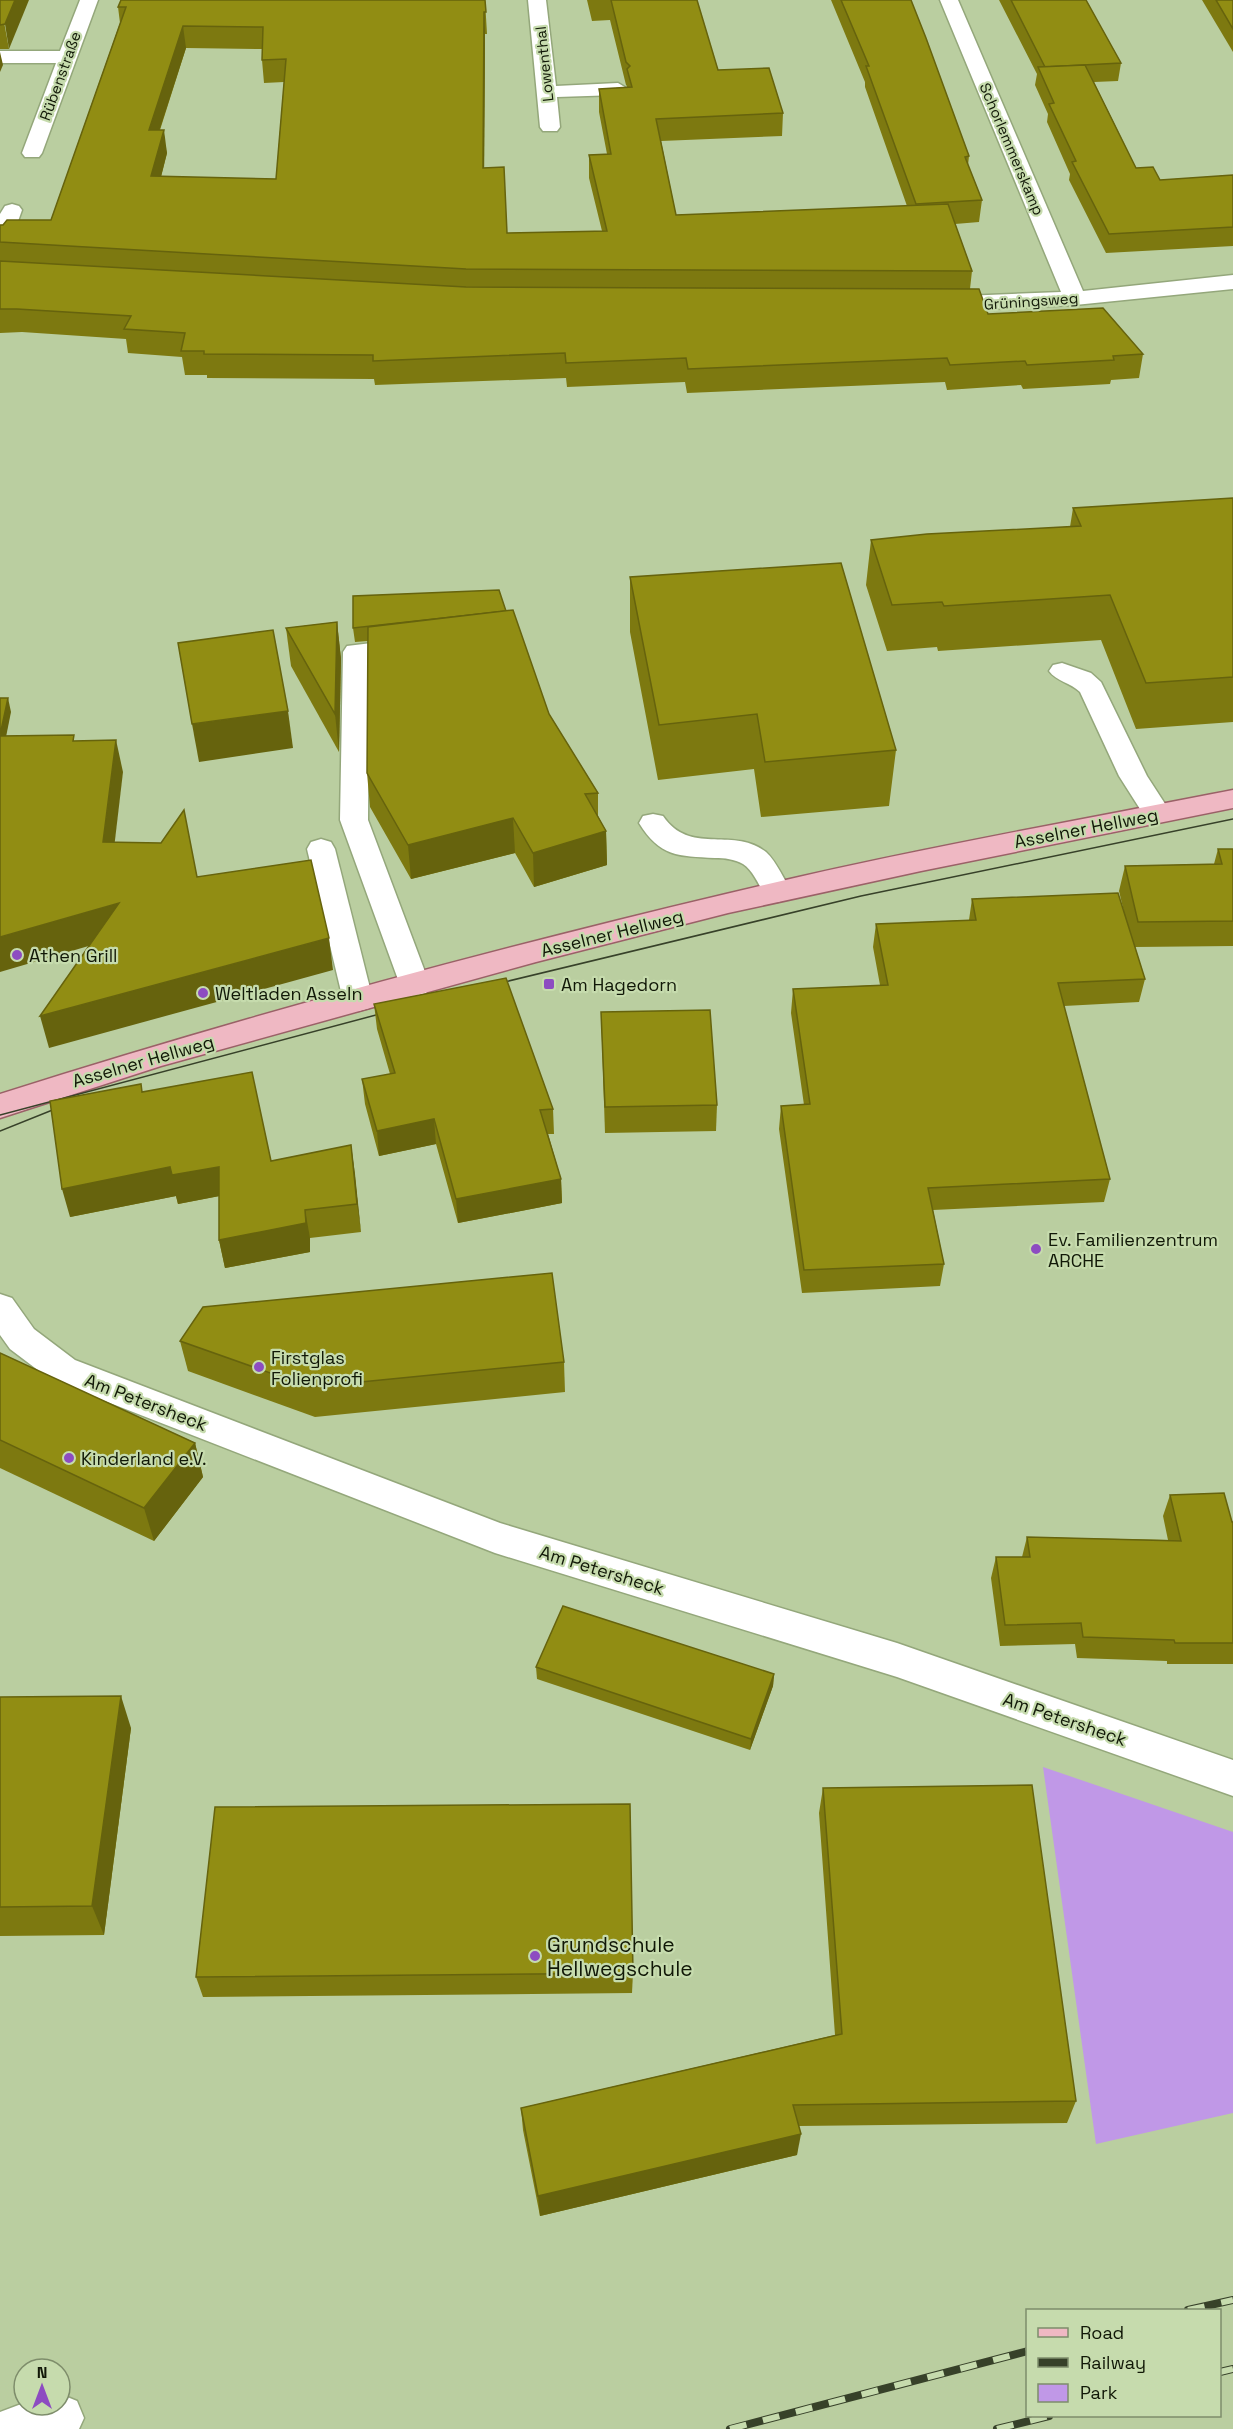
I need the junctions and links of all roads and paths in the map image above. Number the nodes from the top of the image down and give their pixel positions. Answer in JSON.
{"nodes":[{"id":1,"x":89,"y":0,"type":"edge"},
{"id":2,"x":538,"y":0,"type":"edge"},
{"id":3,"x":949,"y":0,"type":"edge"},
{"id":4,"x":0,"y":48,"type":"edge"},
{"id":5,"x":67,"y":57,"type":"junction"},
{"id":6,"x":618,"y":89,"type":"edge"},
{"id":7,"x":546,"y":92,"type":"junction"},
{"id":8,"x":550,"y":128,"type":"dead end"},
{"id":9,"x":32,"y":153,"type":"dead end"},
{"id":10,"x":12,"y":210,"type":"dead end"},
{"id":11,"x":0,"y":241,"type":"edge"},
{"id":12,"x":1233,"y":282,"type":"edge"},
{"id":13,"x":1075,"y":298,"type":"junction"},
{"id":14,"x":922,"y":304,"type":"edge"},
{"id":15,"x":436,"y":644,"type":"edge"},
{"id":16,"x":1062,"y":671,"type":"dead end"},
{"id":17,"x":1233,"y":799,"type":"edge"},
{"id":18,"x":1157,"y":813,"type":"junction"},
{"id":19,"x":653,"y":823,"type":"dead end"},
{"id":20,"x":321,"y":849,"type":"dead end"},
{"id":21,"x":777,"y":892,"type":"junction"},
{"id":22,"x":415,"y":985,"type":"junction"},
{"id":23,"x":358,"y":1000,"type":"junction"},
{"id":24,"x":0,"y":1106,"type":"edge"},
{"id":25,"x":0,"y":1308,"type":"edge"},
{"id":26,"x":1233,"y":1778,"type":"edge"}],
"edges":[{"from":1,"to":5,"type":"street","name":"Rübenstraße"},
{"from":2,"to":7,"type":"street","name":"Lowenthal"},
{"from":3,"to":13,"type":"street","name":"Schorlemmerskamp"},
{"from":4,"to":5,"type":"street"},
{"from":5,"to":9,"type":"street","name":"Rübenstraße"},
{"from":6,"to":7,"type":"street"},
{"from":7,"to":8,"type":"street","name":"Lowenthal"},
{"from":10,"to":11,"type":"street"},
{"from":12,"to":13,"type":"street","name":"Grüningsweg"},
{"from":13,"to":14,"type":"street","name":"Grüningsweg"},
{"from":15,"to":22,"type":"street"},
{"from":16,"to":18,"type":"street"},
{"from":17,"to":18,"type":"main road","name":"Asselner Hellweg"},
{"from":18,"to":21,"type":"main road","name":"Asselner Hellweg"},
{"from":19,"to":21,"type":"street"},
{"from":20,"to":23,"type":"street"},
{"from":21,"to":22,"type":"main road","name":"Asselner Hellweg"},
{"from":22,"to":23,"type":"main road","name":"Asselner Hellweg"},
{"from":23,"to":24,"type":"main road","name":"Asselner Hellweg"},
{"from":25,"to":26,"type":"street","name":"Am Petersheck"}]}
